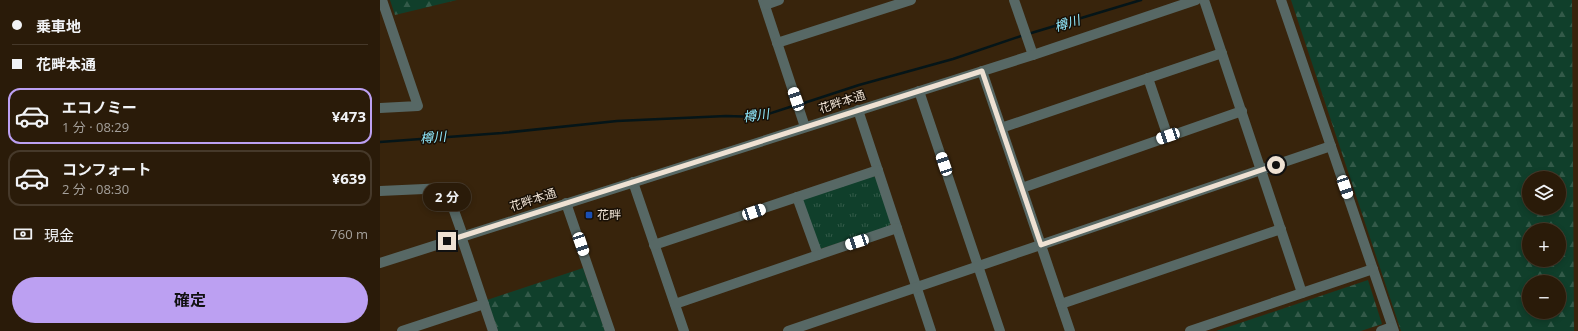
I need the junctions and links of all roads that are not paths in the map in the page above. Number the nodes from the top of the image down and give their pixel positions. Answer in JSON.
{"nodes":[{"id":1,"x":382,"y":0,"type":"edge"},
{"id":2,"x":779,"y":0,"type":"edge"},
{"id":3,"x":911,"y":0,"type":"edge"},
{"id":4,"x":1014,"y":0,"type":"edge"},
{"id":5,"x":1196,"y":0,"type":"edge"},
{"id":6,"x":1204,"y":0,"type":"edge"},
{"id":7,"x":1281,"y":0,"type":"edge"},
{"id":8,"x":764,"y":2,"type":"edge"},
{"id":9,"x":777,"y":43,"type":"junction"},
{"id":10,"x":1222,"y":53,"type":"junction"},
{"id":11,"x":1033,"y":55,"type":"junction"},
{"id":12,"x":982,"y":71,"type":"junction"},
{"id":13,"x":1148,"y":78,"type":"junction"},
{"id":14,"x":919,"y":91,"type":"junction"},
{"id":15,"x":380,"y":108,"type":"edge"},
{"id":16,"x":858,"y":110,"type":"junction"},
{"id":17,"x":1242,"y":111,"type":"junction"},
{"id":18,"x":805,"y":127,"type":"junction"},
{"id":19,"x":1001,"y":128,"type":"junction"},
{"id":20,"x":1168,"y":136,"type":"junction"},
{"id":21,"x":1331,"y":146,"type":"junction"},
{"id":22,"x":878,"y":170,"type":"junction"},
{"id":23,"x":1262,"y":170,"type":"junction"},
{"id":24,"x":633,"y":182,"type":"junction"},
{"id":25,"x":1022,"y":188,"type":"junction"},
{"id":26,"x":380,"y":191,"type":"edge"},
{"id":27,"x":797,"y":197,"type":"junction"},
{"id":28,"x":566,"y":203,"type":"junction"},
{"id":29,"x":897,"y":228,"type":"junction"},
{"id":30,"x":1281,"y":229,"type":"junction"},
{"id":31,"x":462,"y":236,"type":"junction"},
{"id":32,"x":654,"y":245,"type":"junction"},
{"id":33,"x":1041,"y":245,"type":"junction"},
{"id":34,"x":818,"y":255,"type":"junction"},
{"id":35,"x":380,"y":263,"type":"edge"},
{"id":36,"x":979,"y":266,"type":"junction"},
{"id":37,"x":1373,"y":269,"type":"junction"},
{"id":38,"x":916,"y":287,"type":"junction"},
{"id":39,"x":1302,"y":293,"type":"junction"},
{"id":40,"x":484,"y":304,"type":"junction"},
{"id":41,"x":674,"y":304,"type":"junction"},
{"id":42,"x":1061,"y":304,"type":"junction"},
{"id":43,"x":431,"y":326,"type":"edge"},
{"id":44,"x":1393,"y":329,"type":"edge"},
{"id":45,"x":402,"y":331,"type":"edge"},
{"id":46,"x":493,"y":331,"type":"edge"},
{"id":47,"x":610,"y":331,"type":"edge"},
{"id":48,"x":684,"y":331,"type":"edge"},
{"id":49,"x":788,"y":331,"type":"edge"},
{"id":50,"x":931,"y":331,"type":"edge"},
{"id":51,"x":1000,"y":331,"type":"edge"},
{"id":52,"x":1070,"y":331,"type":"edge"},
{"id":53,"x":1190,"y":331,"type":"edge"},
{"id":54,"x":1381,"y":331,"type":"edge"}],
"edges":[{"from":1,"to":15,"type":"street"},
{"from":2,"to":8,"type":"street"},
{"from":3,"to":9,"type":"street"},
{"from":4,"to":11,"type":"street"},
{"from":5,"to":11,"type":"street","name":"花畔本通"},
{"from":6,"to":10,"type":"street"},
{"from":7,"to":21,"type":"street"},
{"from":8,"to":9,"type":"street"},
{"from":9,"to":18,"type":"street"},
{"from":10,"to":13,"type":"street"},
{"from":10,"to":17,"type":"street"},
{"from":11,"to":12,"type":"street","name":"花畔本通"},
{"from":12,"to":14,"type":"street","name":"花畔本通"},
{"from":12,"to":19,"type":"street"},
{"from":13,"to":19,"type":"street"},
{"from":13,"to":20,"type":"street"},
{"from":14,"to":16,"type":"street","name":"花畔本通"},
{"from":14,"to":36,"type":"street"},
{"from":16,"to":18,"type":"street","name":"花畔本通"},
{"from":16,"to":22,"type":"street"},
{"from":17,"to":20,"type":"street"},
{"from":17,"to":23,"type":"street"},
{"from":18,"to":24,"type":"street","name":"花畔本通"},
{"from":19,"to":25,"type":"street"},
{"from":20,"to":25,"type":"street"},
{"from":21,"to":23,"type":"street"},
{"from":21,"to":37,"type":"street"},
{"from":22,"to":27,"type":"street"},
{"from":22,"to":29,"type":"street"},
{"from":23,"to":30,"type":"street"},
{"from":23,"to":33,"type":"street"},
{"from":24,"to":28,"type":"street","name":"花畔本通"},
{"from":24,"to":32,"type":"street"},
{"from":25,"to":33,"type":"street"},
{"from":26,"to":31,"type":"street"},
{"from":27,"to":32,"type":"street"},
{"from":27,"to":34,"type":"street"},
{"from":28,"to":31,"type":"street","name":"花畔本通"},
{"from":28,"to":47,"type":"street"},
{"from":29,"to":34,"type":"street"},
{"from":29,"to":38,"type":"street"},
{"from":30,"to":39,"type":"street"},
{"from":30,"to":42,"type":"street"},
{"from":31,"to":35,"type":"street","name":"花畔本通"},
{"from":31,"to":40,"type":"street"},
{"from":32,"to":41,"type":"street"},
{"from":33,"to":36,"type":"street"},
{"from":33,"to":42,"type":"street"},
{"from":34,"to":41,"type":"street"},
{"from":36,"to":38,"type":"street"},
{"from":36,"to":51,"type":"street"},
{"from":37,"to":39,"type":"street"},
{"from":37,"to":44,"type":"street"},
{"from":38,"to":49,"type":"street"},
{"from":38,"to":50,"type":"street"},
{"from":39,"to":53,"type":"street"},
{"from":40,"to":43,"type":"street"},
{"from":40,"to":46,"type":"street"},
{"from":41,"to":48,"type":"street"},
{"from":42,"to":52,"type":"street"},
{"from":43,"to":45,"type":"street"},
{"from":44,"to":54,"type":"street"}]}
